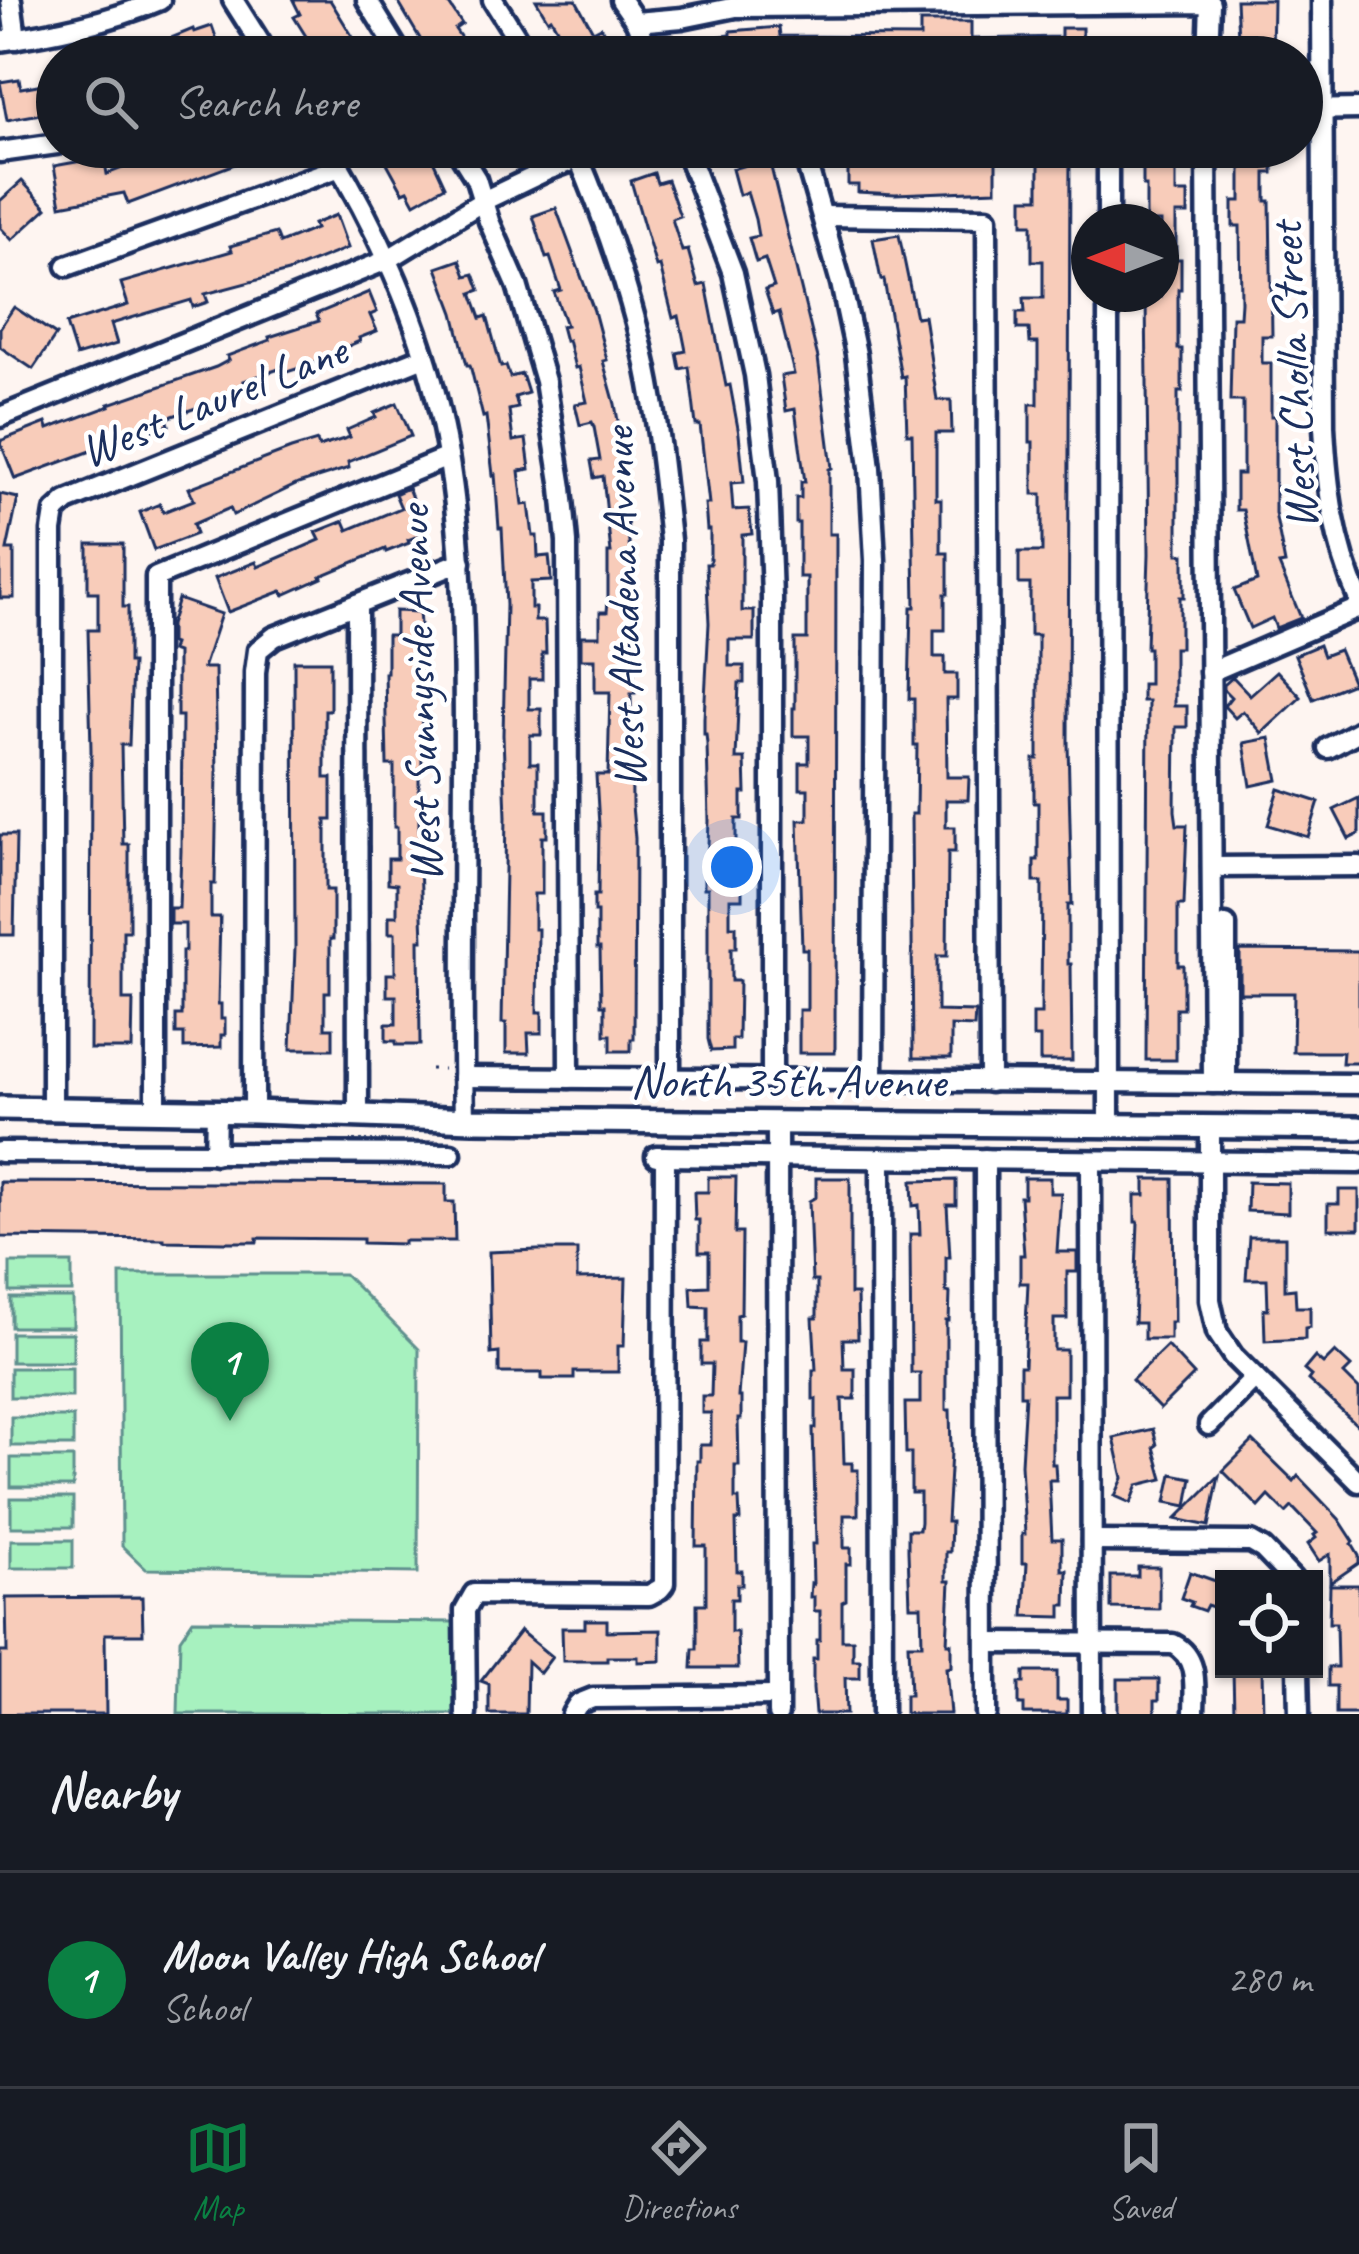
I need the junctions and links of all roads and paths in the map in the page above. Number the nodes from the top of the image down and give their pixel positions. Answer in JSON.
{"nodes":[{"id":1,"x":11,"y":0,"type":"edge"},
{"id":2,"x":160,"y":0,"type":"edge"},
{"id":3,"x":233,"y":0,"type":"edge"},
{"id":4,"x":368,"y":0,"type":"edge"},
{"id":5,"x":493,"y":0,"type":"edge"},
{"id":6,"x":621,"y":0,"type":"edge"},
{"id":7,"x":1322,"y":0,"type":"edge"},
{"id":8,"x":636,"y":22,"type":"junction"},
{"id":9,"x":255,"y":36,"type":"edge"},
{"id":10,"x":389,"y":36,"type":"edge"},
{"id":11,"x":516,"y":36,"type":"edge"},
{"id":12,"x":642,"y":36,"type":"edge"},
{"id":13,"x":1209,"y":36,"type":"edge"},
{"id":14,"x":1322,"y":36,"type":"edge"},
{"id":15,"x":8,"y":40,"type":"edge"},
{"id":16,"x":1359,"y":109,"type":"edge"},
{"id":17,"x":1323,"y":110,"type":"joint"},
{"id":18,"x":36,"y":147,"type":"edge"},
{"id":19,"x":0,"y":152,"type":"edge"},
{"id":20,"x":337,"y":168,"type":"edge"},
{"id":21,"x":341,"y":168,"type":"edge"},
{"id":22,"x":469,"y":168,"type":"edge"},
{"id":23,"x":546,"y":168,"type":"edge"},
{"id":24,"x":583,"y":168,"type":"edge"},
{"id":25,"x":693,"y":168,"type":"edge"},
{"id":26,"x":808,"y":168,"type":"edge"},
{"id":27,"x":1108,"y":168,"type":"edge"},
{"id":28,"x":1207,"y":168,"type":"edge"},
{"id":29,"x":483,"y":201,"type":"junction"},
{"id":30,"x":1108,"y":204,"type":"edge"},
{"id":31,"x":823,"y":216,"type":"junction"},
{"id":32,"x":387,"y":260,"type":"junction"},
{"id":33,"x":67,"y":266,"type":"dead end"},
{"id":34,"x":1108,"y":312,"type":"edge"},
{"id":35,"x":424,"y":357,"type":"junction"},
{"id":36,"x":0,"y":417,"type":"edge"},
{"id":37,"x":448,"y":457,"type":"junction"},
{"id":38,"x":460,"y":562,"type":"junction"},
{"id":39,"x":357,"y":604,"type":"junction"},
{"id":40,"x":1359,"y":604,"type":"edge"},
{"id":41,"x":1210,"y":672,"type":"junction"},
{"id":42,"x":1359,"y":731,"type":"edge"},
{"id":43,"x":1328,"y":748,"type":"dead end"},
{"id":44,"x":1359,"y":866,"type":"edge"},
{"id":45,"x":1212,"y":867,"type":"junction"},
{"id":46,"x":1226,"y":925,"type":"dead end"},
{"id":47,"x":463,"y":1077,"type":"junction"},
{"id":48,"x":569,"y":1078,"type":"junction"},
{"id":49,"x":670,"y":1079,"type":"junction"},
{"id":50,"x":772,"y":1080,"type":"junction"},
{"id":51,"x":873,"y":1081,"type":"junction"},
{"id":52,"x":990,"y":1082,"type":"junction"},
{"id":53,"x":1219,"y":1082,"type":"junction"},
{"id":54,"x":1109,"y":1083,"type":"junction"},
{"id":55,"x":1359,"y":1084,"type":"edge"},
{"id":56,"x":0,"y":1108,"type":"edge"},
{"id":57,"x":52,"y":1109,"type":"junction"},
{"id":58,"x":155,"y":1111,"type":"junction"},
{"id":59,"x":216,"y":1112,"type":"junction"},
{"id":60,"x":254,"y":1112,"type":"junction"},
{"id":61,"x":358,"y":1116,"type":"junction"},
{"id":62,"x":464,"y":1119,"type":"junction"},
{"id":63,"x":776,"y":1123,"type":"junction"},
{"id":64,"x":1109,"y":1126,"type":"junction"},
{"id":65,"x":1210,"y":1126,"type":"junction"},
{"id":66,"x":1359,"y":1128,"type":"edge"},
{"id":67,"x":0,"y":1152,"type":"edge"},
{"id":68,"x":215,"y":1154,"type":"junction"},
{"id":69,"x":451,"y":1154,"type":"dead end"},
{"id":70,"x":776,"y":1157,"type":"junction"},
{"id":71,"x":881,"y":1158,"type":"junction"},
{"id":72,"x":985,"y":1159,"type":"junction"},
{"id":73,"x":1210,"y":1160,"type":"junction"},
{"id":74,"x":1091,"y":1161,"type":"junction"},
{"id":75,"x":1359,"y":1163,"type":"edge"},
{"id":76,"x":1255,"y":1378,"type":"junction"},
{"id":77,"x":1209,"y":1425,"type":"dead end"},
{"id":78,"x":1359,"y":1482,"type":"edge"},
{"id":79,"x":1092,"y":1541,"type":"junction"},
{"id":80,"x":1283,"y":1570,"type":"edge"},
{"id":81,"x":986,"y":1643,"type":"junction"},
{"id":82,"x":1092,"y":1643,"type":"junction"},
{"id":83,"x":1298,"y":1678,"type":"edge"},
{"id":84,"x":674,"y":1705,"type":"edge"},
{"id":85,"x":778,"y":1705,"type":"edge"},
{"id":86,"x":575,"y":1709,"type":"edge"},
{"id":87,"x":466,"y":1714,"type":"edge"},
{"id":88,"x":883,"y":1714,"type":"edge"},
{"id":89,"x":986,"y":1714,"type":"edge"},
{"id":90,"x":1092,"y":1714,"type":"edge"},
{"id":91,"x":1194,"y":1714,"type":"edge"},
{"id":92,"x":1298,"y":1714,"type":"edge"}],
"edges":[{"from":1,"to":15,"type":"street"},
{"from":2,"to":15,"type":"street"},
{"from":3,"to":9,"type":"street"},
{"from":4,"to":10,"type":"street"},
{"from":5,"to":11,"type":"street"},
{"from":6,"to":8,"type":"street"},
{"from":7,"to":14,"type":"street","name":"West Cholla Street"},
{"from":8,"to":12,"type":"street"},
{"from":8,"to":13,"type":"street"},
{"from":16,"to":17,"type":"street"},
{"from":17,"to":40,"type":"street","name":"West Cholla Street"},
{"from":18,"to":19,"type":"street"},
{"from":20,"to":33,"type":"street"},
{"from":21,"to":32,"type":"street","name":"West Sunnyside Avenue"},
{"from":22,"to":29,"type":"street"},
{"from":23,"to":29,"type":"street"},
{"from":24,"to":49,"type":"street","name":"West Altadena Avenue"},
{"from":25,"to":50,"type":"street"},
{"from":26,"to":31,"type":"street"},
{"from":27,"to":30,"type":"street"},
{"from":28,"to":41,"type":"street"},
{"from":29,"to":32,"type":"street"},
{"from":29,"to":48,"type":"street"},
{"from":31,"to":51,"type":"street"},
{"from":31,"to":52,"type":"street"},
{"from":32,"to":35,"type":"street","name":"West Sunnyside Avenue"},
{"from":32,"to":36,"type":"street"},
{"from":34,"to":54,"type":"street"},
{"from":35,"to":37,"type":"street","name":"West Sunnyside Avenue"},
{"from":35,"to":57,"type":"street","name":"West Laurel Lane"},
{"from":37,"to":38,"type":"street","name":"West Sunnyside Avenue"},
{"from":37,"to":58,"type":"street"},
{"from":38,"to":39,"type":"street"},
{"from":38,"to":47,"type":"street","name":"West Sunnyside Avenue"},
{"from":39,"to":60,"type":"street"},
{"from":39,"to":61,"type":"street"},
{"from":40,"to":41,"type":"street"},
{"from":41,"to":45,"type":"street"},
{"from":42,"to":43,"type":"street"},
{"from":44,"to":45,"type":"street"},
{"from":45,"to":53,"type":"street"},
{"from":46,"to":53,"type":"street"},
{"from":47,"to":48,"type":"street","name":"North 35th Avenue"},
{"from":47,"to":62,"type":"street","name":"West Sunnyside Avenue"},
{"from":48,"to":49,"type":"street","name":"North 35th Avenue"},
{"from":49,"to":50,"type":"street","name":"North 35th Avenue"},
{"from":50,"to":51,"type":"street","name":"North 35th Avenue"},
{"from":51,"to":52,"type":"street","name":"North 35th Avenue"},
{"from":52,"to":54,"type":"street","name":"North 35th Avenue"},
{"from":53,"to":54,"type":"street","name":"North 35th Avenue"},
{"from":53,"to":55,"type":"street","name":"North 35th Avenue"},
{"from":54,"to":64,"type":"street"},
{"from":56,"to":57,"type":"main road","name":"North 35th Avenue"},
{"from":57,"to":58,"type":"main road","name":"North 35th Avenue"},
{"from":58,"to":59,"type":"main road","name":"North 35th Avenue"},
{"from":59,"to":60,"type":"main road","name":"North 35th Avenue"},
{"from":59,"to":68,"type":"street"},
{"from":60,"to":61,"type":"main road","name":"North 35th Avenue"},
{"from":61,"to":62,"type":"main road","name":"North 35th Avenue"},
{"from":62,"to":63,"type":"main road","name":"North 35th Avenue"},
{"from":63,"to":64,"type":"main road","name":"North 35th Avenue"},
{"from":63,"to":70,"type":"street"},
{"from":64,"to":65,"type":"main road","name":"North 35th Avenue"},
{"from":65,"to":66,"type":"main road","name":"North 35th Avenue"},
{"from":65,"to":73,"type":"street"},
{"from":67,"to":68,"type":"street"},
{"from":68,"to":69,"type":"street"},
{"from":70,"to":71,"type":"street","name":"North 35th Avenue"},
{"from":70,"to":85,"type":"street"},
{"from":70,"to":87,"type":"street","name":"North 35th Avenue"},
{"from":71,"to":72,"type":"street","name":"North 35th Avenue"},
{"from":71,"to":88,"type":"street"},
{"from":72,"to":74,"type":"street","name":"North 35th Avenue"},
{"from":72,"to":81,"type":"street"},
{"from":73,"to":74,"type":"street","name":"North 35th Avenue"},
{"from":73,"to":75,"type":"street","name":"North 35th Avenue"},
{"from":73,"to":76,"type":"street"},
{"from":74,"to":79,"type":"street"},
{"from":76,"to":77,"type":"street"},
{"from":76,"to":78,"type":"street"},
{"from":79,"to":80,"type":"street"},
{"from":79,"to":82,"type":"street"},
{"from":81,"to":82,"type":"street"},
{"from":81,"to":89,"type":"street"},
{"from":82,"to":90,"type":"street"},
{"from":82,"to":91,"type":"street"},
{"from":83,"to":92,"type":"street"},
{"from":84,"to":85,"type":"street"},
{"from":84,"to":86,"type":"street"}]}
